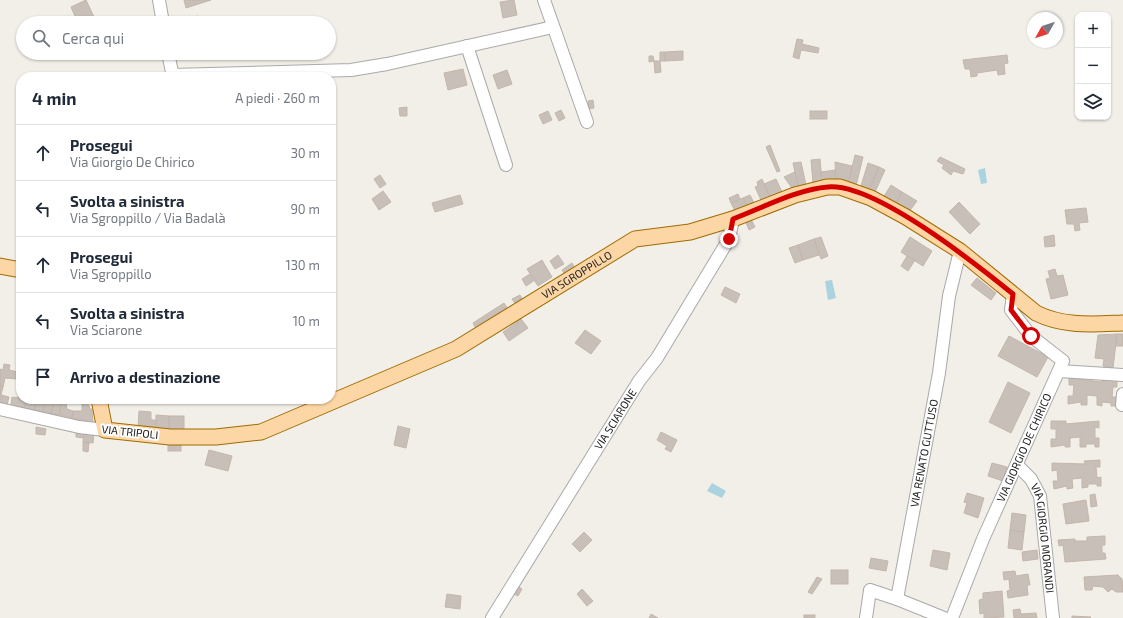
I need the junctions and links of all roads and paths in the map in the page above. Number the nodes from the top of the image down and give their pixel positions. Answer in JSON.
{"nodes":[{"id":1,"x":159,"y":0,"type":"edge"},
{"id":2,"x":544,"y":0,"type":"edge"},
{"id":3,"x":162,"y":16,"type":"edge"},
{"id":4,"x":553,"y":27,"type":"junction"},
{"id":5,"x":467,"y":46,"type":"junction"},
{"id":6,"x":170,"y":60,"type":"edge"},
{"id":7,"x":172,"y":72,"type":"edge"},
{"id":8,"x":292,"y":72,"type":"edge"},
{"id":9,"x":587,"y":122,"type":"dead end"},
{"id":10,"x":506,"y":165,"type":"dead end"},
{"id":11,"x":733,"y":219,"type":"junction"},
{"id":12,"x":960,"y":251,"type":"junction"},
{"id":13,"x":0,"y":266,"type":"edge"},
{"id":14,"x":16,"y":269,"type":"edge"},
{"id":15,"x":1013,"y":294,"type":"junction"},
{"id":16,"x":1123,"y":324,"type":"edge"},
{"id":17,"x":1059,"y":371,"type":"junction"},
{"id":18,"x":1123,"y":375,"type":"edge"},
{"id":19,"x":336,"y":400,"type":"edge"},
{"id":20,"x":100,"y":404,"type":"edge"},
{"id":21,"x":327,"y":404,"type":"edge"},
{"id":22,"x":0,"y":408,"type":"edge"},
{"id":23,"x":105,"y":430,"type":"junction"},
{"id":24,"x":261,"y":432,"type":"joint"},
{"id":25,"x":1017,"y":464,"type":"junction"},
{"id":26,"x":897,"y":599,"type":"junction"},
{"id":27,"x":492,"y":618,"type":"edge"},
{"id":28,"x":866,"y":618,"type":"edge"},
{"id":29,"x":944,"y":618,"type":"edge"},
{"id":30,"x":952,"y":618,"type":"edge"},
{"id":31,"x":1053,"y":618,"type":"edge"}],
"edges":[{"from":1,"to":3,"type":"street"},
{"from":2,"to":4,"type":"street"},
{"from":4,"to":5,"type":"street"},
{"from":4,"to":9,"type":"street"},
{"from":5,"to":8,"type":"street"},
{"from":5,"to":10,"type":"street"},
{"from":6,"to":7,"type":"street"},
{"from":11,"to":12,"type":"main road","name":"VIA SGROPPILLO"},
{"from":11,"to":19,"type":"main road","name":"VIA SGROPPILLO"},
{"from":11,"to":27,"type":"street","name":"VIA SCIARONE"},
{"from":12,"to":15,"type":"main road","name":"VIA SGROPPILLO"},
{"from":12,"to":26,"type":"street","name":"VIA RENATO GUTTUSO"},
{"from":13,"to":14,"type":"main road"},
{"from":15,"to":16,"type":"main road","name":"VIA SGROPPILLO"},
{"from":15,"to":17,"type":"street"},
{"from":17,"to":18,"type":"street"},
{"from":17,"to":25,"type":"street","name":"VIA GIORGIO DE CHIRICO"},
{"from":20,"to":23,"type":"main road"},
{"from":21,"to":24,"type":"main road","name":"VIA SGROPPILLO"},
{"from":22,"to":23,"type":"street","name":"VIA TRIPOLI"},
{"from":23,"to":24,"type":"main road","name":"VIA TRIPOLI"},
{"from":25,"to":30,"type":"street","name":"VIA GIORGIO DE CHIRICO"},
{"from":25,"to":31,"type":"street","name":"VIA GIORGIO MORANDI"},
{"from":26,"to":28,"type":"street"},
{"from":26,"to":29,"type":"street"}]}
